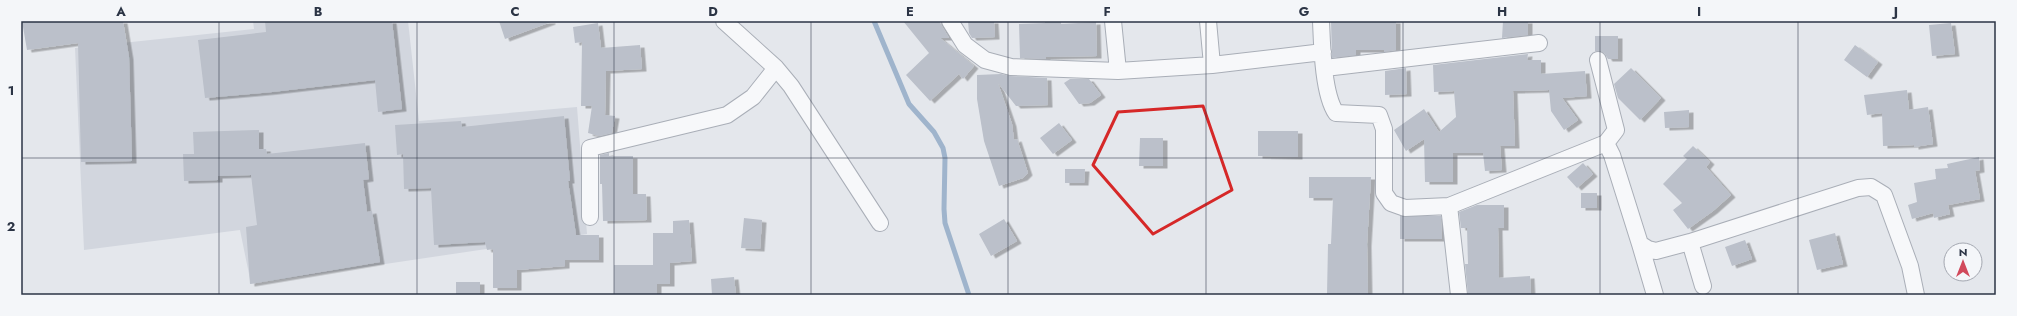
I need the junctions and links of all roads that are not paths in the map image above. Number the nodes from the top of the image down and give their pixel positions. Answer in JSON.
{"nodes":[{"id":1,"x":724,"y":21,"type":"edge"},
{"id":2,"x":950,"y":21,"type":"edge"},
{"id":3,"x":1113,"y":21,"type":"edge"},
{"id":4,"x":1208,"y":21,"type":"edge"},
{"id":5,"x":1321,"y":21,"type":"edge"},
{"id":6,"x":1539,"y":43,"type":"dead end"},
{"id":7,"x":1323,"y":52,"type":"junction"},
{"id":8,"x":1598,"y":60,"type":"dead end"},
{"id":9,"x":1212,"y":65,"type":"junction"},
{"id":10,"x":776,"y":68,"type":"junction"},
{"id":11,"x":1325,"y":68,"type":"junction"},
{"id":12,"x":1118,"y":71,"type":"junction"},
{"id":13,"x":1606,"y":143,"type":"junction"},
{"id":14,"x":1449,"y":206,"type":"junction"},
{"id":15,"x":590,"y":217,"type":"dead end"},
{"id":16,"x":880,"y":223,"type":"dead end"},
{"id":17,"x":1690,"y":242,"type":"junction"},
{"id":18,"x":1640,"y":244,"type":"junction"},
{"id":19,"x":1703,"y":286,"type":"dead end"},
{"id":20,"x":1459,"y":295,"type":"edge"},
{"id":21,"x":1654,"y":295,"type":"edge"},
{"id":22,"x":1916,"y":295,"type":"edge"}],
"edges":[{"from":1,"to":10,"type":"street"},
{"from":2,"to":12,"type":"street"},
{"from":3,"to":12,"type":"street"},
{"from":4,"to":9,"type":"street"},
{"from":5,"to":7,"type":"street"},
{"from":6,"to":11,"type":"street"},
{"from":7,"to":9,"type":"street"},
{"from":7,"to":11,"type":"street"},
{"from":8,"to":13,"type":"street"},
{"from":9,"to":12,"type":"street"},
{"from":10,"to":15,"type":"street"},
{"from":10,"to":16,"type":"street"},
{"from":11,"to":14,"type":"street"},
{"from":13,"to":14,"type":"street"},
{"from":13,"to":18,"type":"street"},
{"from":14,"to":20,"type":"street"},
{"from":17,"to":18,"type":"street"},
{"from":17,"to":19,"type":"street"},
{"from":17,"to":22,"type":"street"},
{"from":18,"to":21,"type":"street"}]}
